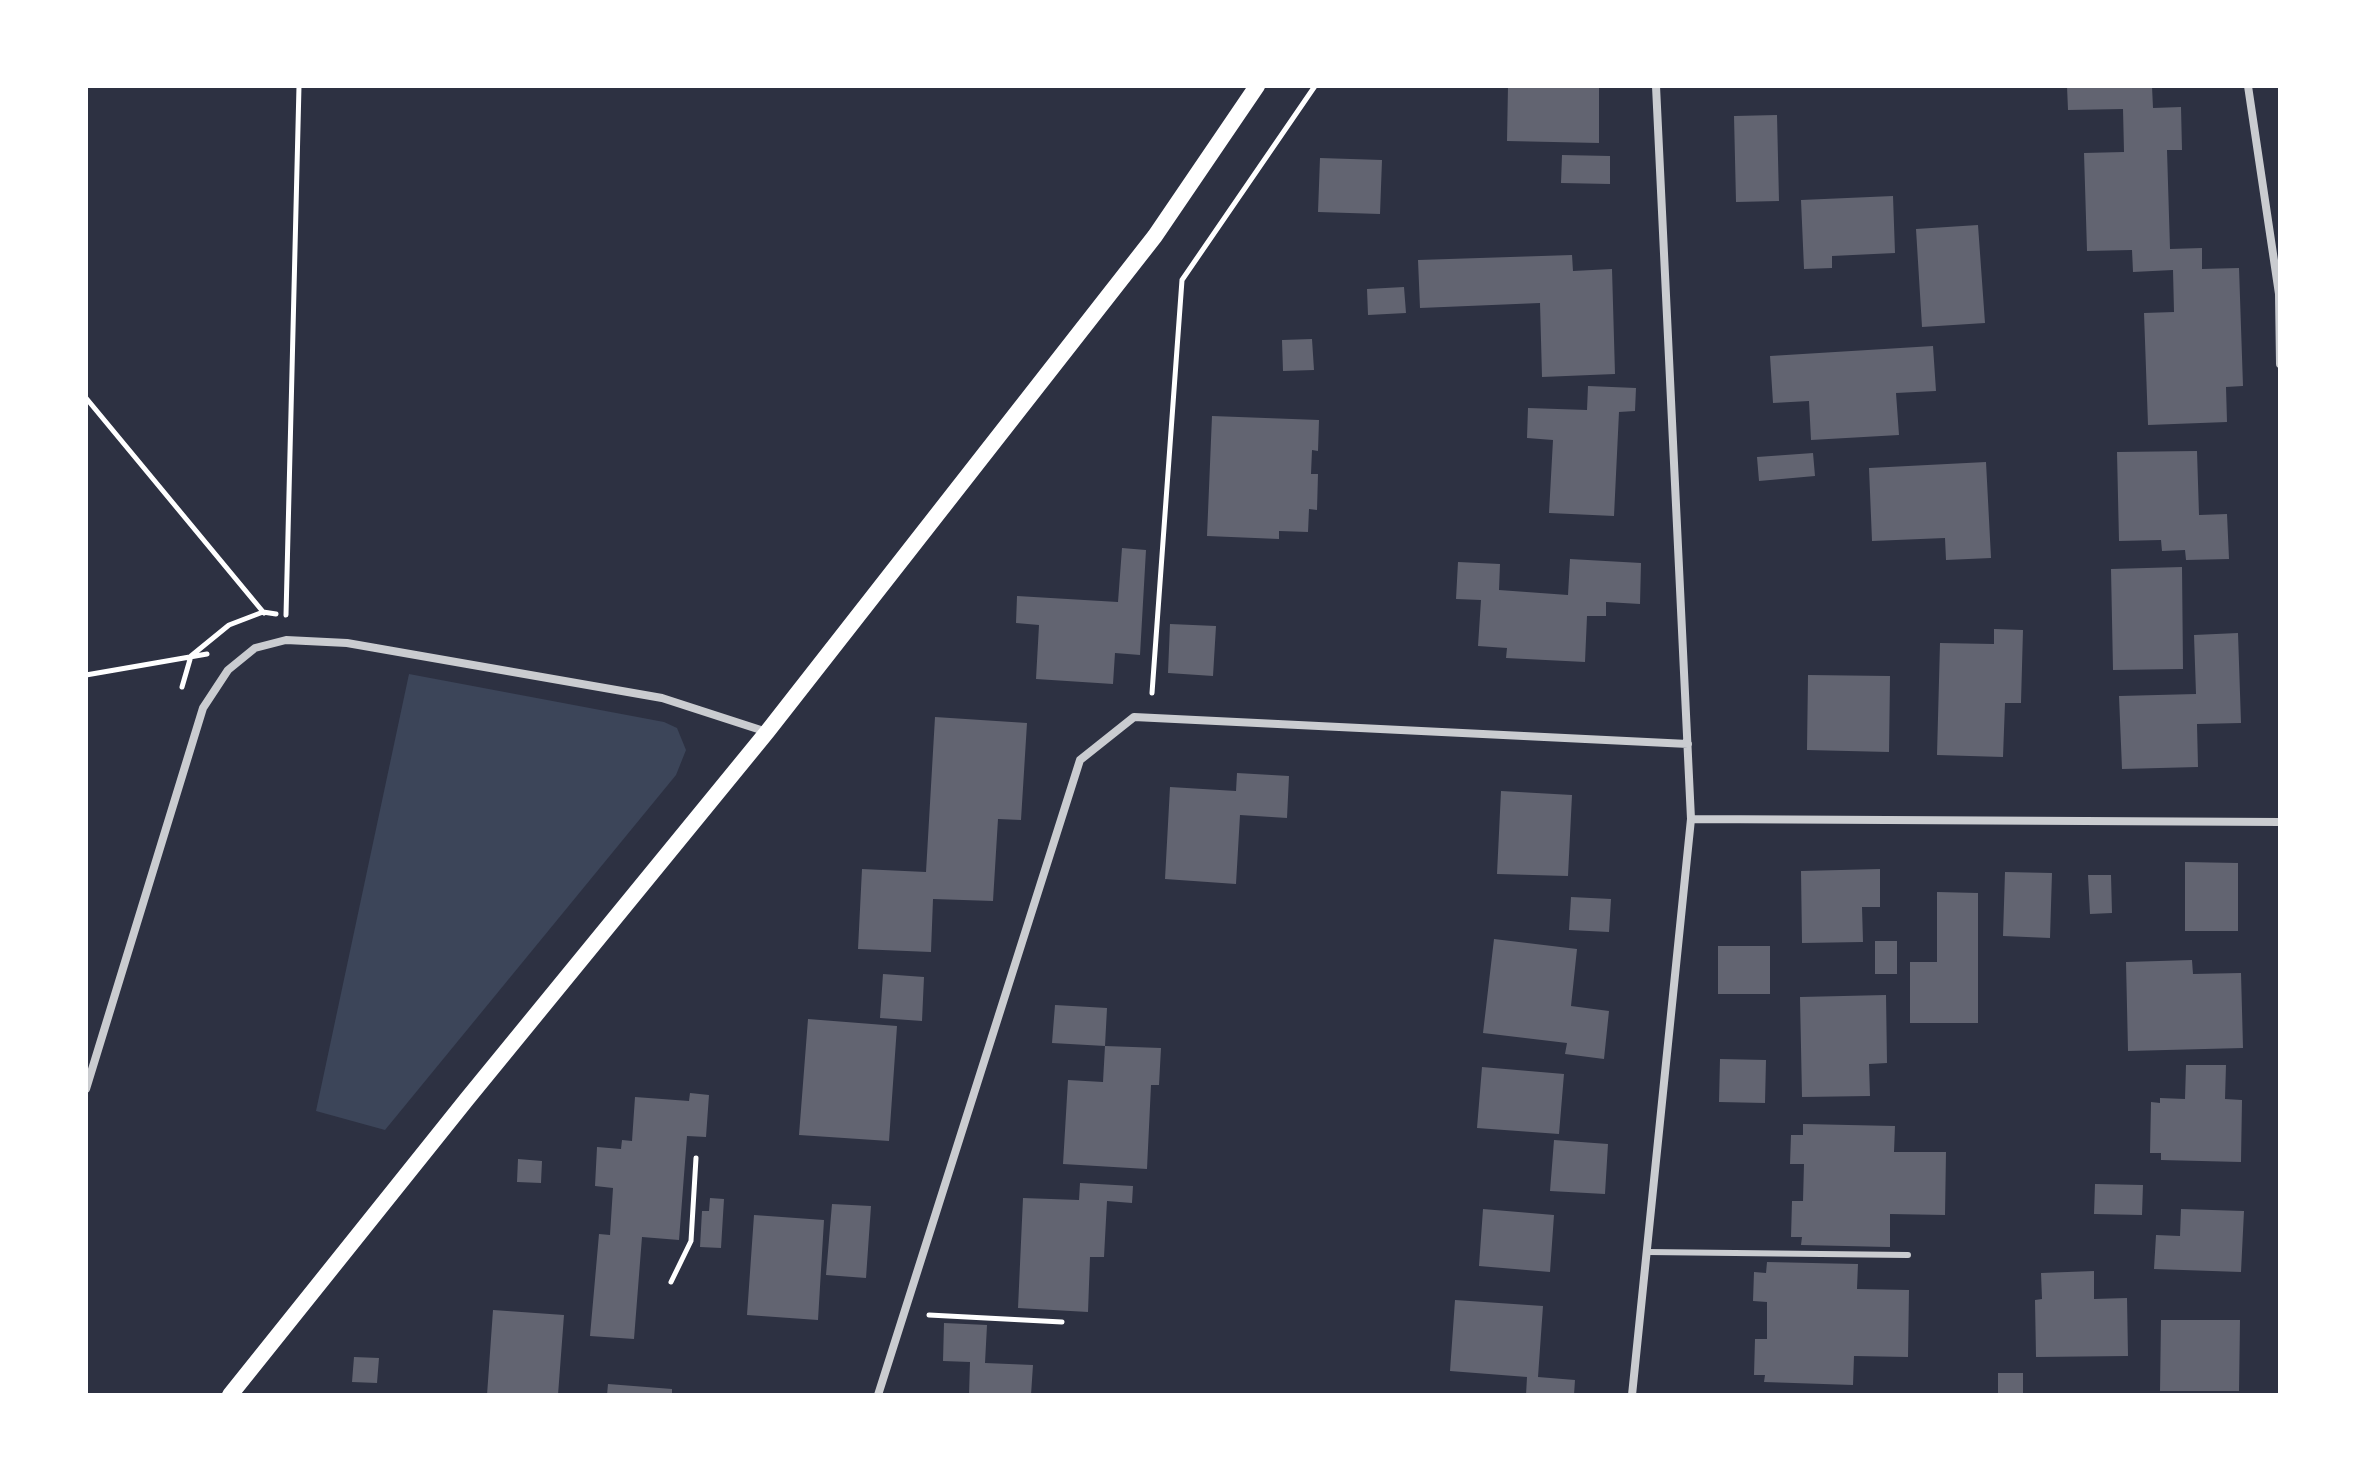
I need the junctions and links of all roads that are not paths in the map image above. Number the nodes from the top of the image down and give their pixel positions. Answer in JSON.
{"nodes":[{"id":1,"x":1257,"y":86,"type":"edge"},
{"id":2,"x":1656,"y":86,"type":"edge"},
{"id":3,"x":2248,"y":86,"type":"edge"},
{"id":4,"x":2280,"y":364,"type":"edge"},
{"id":5,"x":767,"y":732,"type":"junction"},
{"id":6,"x":1688,"y":744,"type":"junction"},
{"id":7,"x":1691,"y":819,"type":"junction"},
{"id":8,"x":2280,"y":822,"type":"edge"},
{"id":9,"x":86,"y":1089,"type":"edge"},
{"id":10,"x":1648,"y":1252,"type":"junction"},
{"id":11,"x":1908,"y":1255,"type":"dead end"},
{"id":12,"x":230,"y":1395,"type":"edge"},
{"id":13,"x":878,"y":1395,"type":"edge"},
{"id":14,"x":1632,"y":1395,"type":"edge"}],
"edges":[{"from":1,"to":5,"type":"main road"},
{"from":2,"to":6,"type":"street"},
{"from":3,"to":4,"type":"street"},
{"from":5,"to":9,"type":"street"},
{"from":5,"to":12,"type":"main road"},
{"from":6,"to":7,"type":"street"},
{"from":6,"to":13,"type":"street"},
{"from":7,"to":8,"type":"street"},
{"from":7,"to":10,"type":"street"},
{"from":10,"to":11,"type":"lane"},
{"from":10,"to":14,"type":"street"}]}
